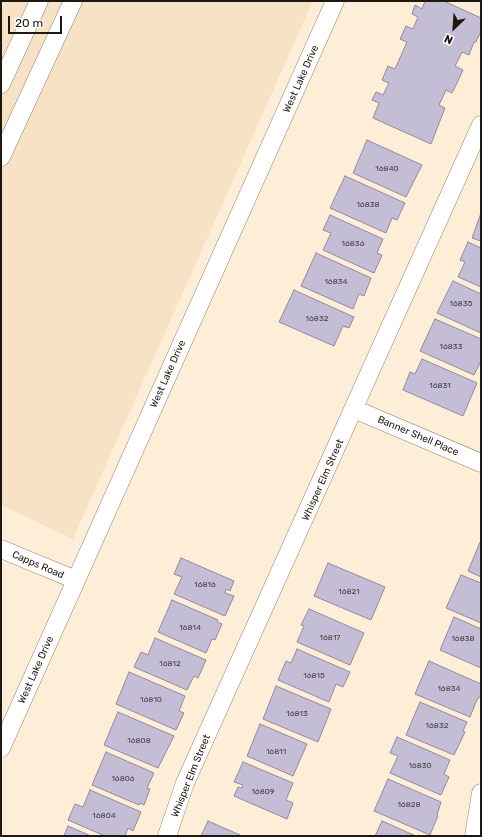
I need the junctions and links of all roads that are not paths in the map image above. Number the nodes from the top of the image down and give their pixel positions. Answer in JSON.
{"nodes":[{"id":1,"x":39,"y":1,"type":"edge"},
{"id":2,"x":73,"y":1,"type":"edge"},
{"id":3,"x":335,"y":1,"type":"edge"},
{"id":4,"x":1,"y":84,"type":"edge"},
{"id":5,"x":481,"y":125,"type":"edge"},
{"id":6,"x":1,"y":157,"type":"edge"},
{"id":7,"x":354,"y":409,"type":"junction"},
{"id":8,"x":481,"y":463,"type":"edge"},
{"id":9,"x":1,"y":549,"type":"edge"},
{"id":10,"x":76,"y":580,"type":"junction"},
{"id":11,"x":1,"y":748,"type":"edge"},
{"id":12,"x":481,"y":793,"type":"edge"},
{"id":13,"x":167,"y":836,"type":"edge"},
{"id":14,"x":474,"y":836,"type":"edge"}],
"edges":[{"from":1,"to":4,"type":"street"},
{"from":2,"to":6,"type":"street"},
{"from":3,"to":10,"type":"street","name":"West Lake Drive"},
{"from":5,"to":7,"type":"street","name":"Whisper Elm Street"},
{"from":7,"to":8,"type":"street","name":"Banner Shell Place"},
{"from":7,"to":13,"type":"street","name":"Whisper Elm Street"},
{"from":9,"to":10,"type":"street","name":"Capps Road"},
{"from":10,"to":11,"type":"street","name":"West Lake Drive"},
{"from":12,"to":14,"type":"street"}]}
